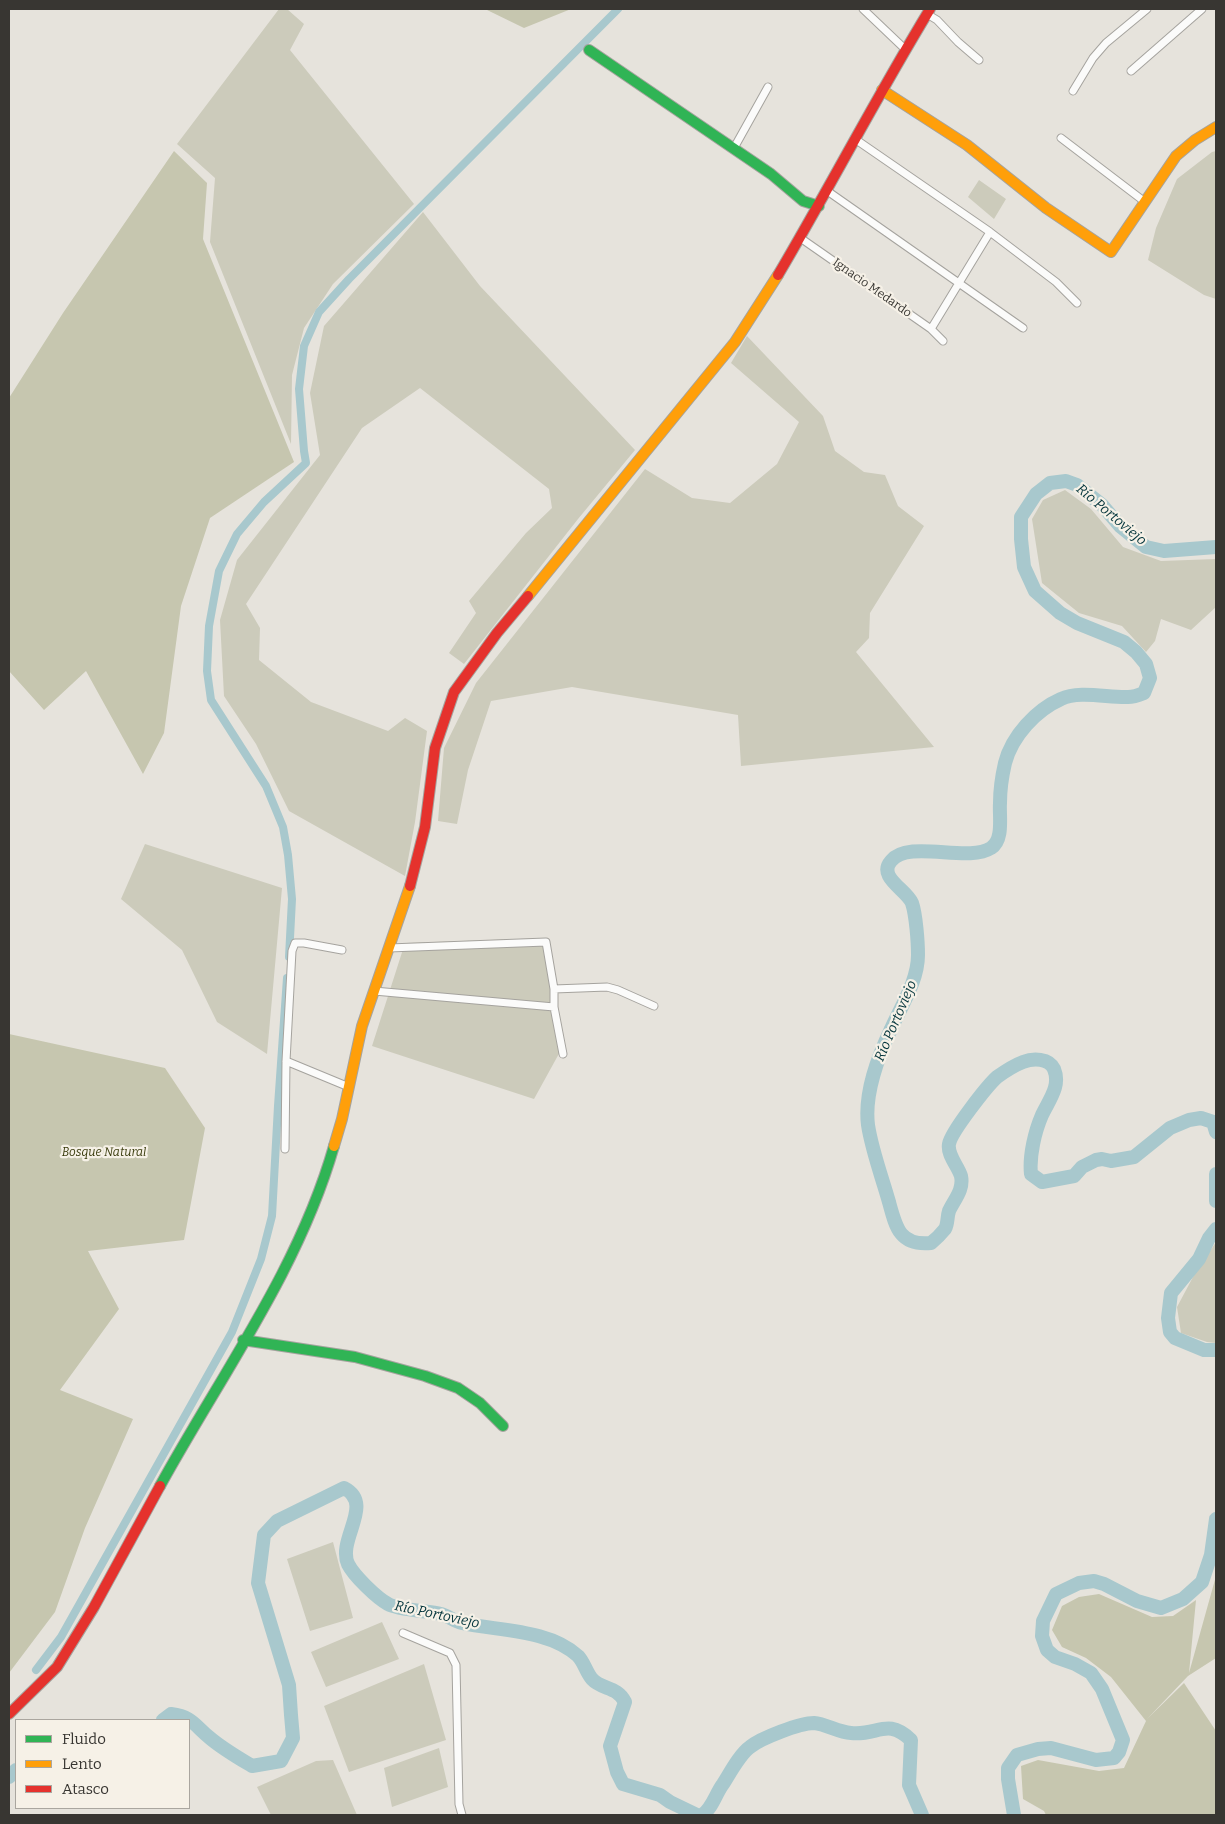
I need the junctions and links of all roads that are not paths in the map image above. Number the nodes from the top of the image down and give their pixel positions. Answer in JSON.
{"nodes":[{"id":1,"x":863,"y":9,"type":"edge"},
{"id":2,"x":1147,"y":9,"type":"edge"},
{"id":3,"x":1202,"y":9,"type":"edge"},
{"id":4,"x":928,"y":12,"type":"edge"},
{"id":5,"x":589,"y":50,"type":"dead end"},
{"id":6,"x":906,"y":50,"type":"junction"},
{"id":7,"x":980,"y":60,"type":"dead end"},
{"id":8,"x":1131,"y":71,"type":"dead end"},
{"id":9,"x":768,"y":87,"type":"dead end"},
{"id":10,"x":882,"y":90,"type":"junction"},
{"id":11,"x":1073,"y":91,"type":"dead end"},
{"id":12,"x":1216,"y":127,"type":"edge"},
{"id":13,"x":1061,"y":138,"type":"dead end"},
{"id":14,"x":855,"y":139,"type":"junction"},
{"id":15,"x":734,"y":148,"type":"junction"},
{"id":16,"x":826,"y":190,"type":"junction"},
{"id":17,"x":1145,"y":202,"type":"junction"},
{"id":18,"x":819,"y":206,"type":"junction"},
{"id":19,"x":990,"y":232,"type":"junction"},
{"id":20,"x":799,"y":237,"type":"junction"},
{"id":21,"x":958,"y":284,"type":"junction"},
{"id":22,"x":1077,"y":303,"type":"dead end"},
{"id":23,"x":1023,"y":328,"type":"dead end"},
{"id":24,"x":931,"y":329,"type":"junction"},
{"id":25,"x":943,"y":341,"type":"dead end"},
{"id":26,"x":389,"y":948,"type":"junction"},
{"id":27,"x":342,"y":950,"type":"dead end"},
{"id":28,"x":554,"y":989,"type":"junction"},
{"id":29,"x":374,"y":990,"type":"junction"},
{"id":30,"x":654,"y":1006,"type":"dead end"},
{"id":31,"x":554,"y":1007,"type":"junction"},
{"id":32,"x":564,"y":1054,"type":"dead end"},
{"id":33,"x":286,"y":1061,"type":"junction"},
{"id":34,"x":349,"y":1087,"type":"junction"},
{"id":35,"x":285,"y":1149,"type":"dead end"},
{"id":36,"x":243,"y":1340,"type":"junction"},
{"id":37,"x":503,"y":1426,"type":"dead end"},
{"id":38,"x":403,"y":1633,"type":"dead end"},
{"id":39,"x":9,"y":1714,"type":"edge"},
{"id":40,"x":462,"y":1815,"type":"edge"}],
"edges":[{"from":1,"to":6,"type":"street"},
{"from":2,"to":11,"type":"street"},
{"from":3,"to":8,"type":"street"},
{"from":4,"to":6,"type":"street"},
{"from":4,"to":7,"type":"street"},
{"from":5,"to":15,"type":"street"},
{"from":6,"to":10,"type":"street"},
{"from":9,"to":15,"type":"street"},
{"from":10,"to":14,"type":"street"},
{"from":10,"to":17,"type":"street"},
{"from":12,"to":17,"type":"street"},
{"from":13,"to":17,"type":"street"},
{"from":14,"to":16,"type":"street"},
{"from":14,"to":19,"type":"street"},
{"from":15,"to":18,"type":"street"},
{"from":16,"to":18,"type":"street"},
{"from":16,"to":21,"type":"street"},
{"from":18,"to":20,"type":"street"},
{"from":19,"to":21,"type":"street"},
{"from":19,"to":22,"type":"street"},
{"from":20,"to":24,"type":"street","name":"Ignacio Medardo"},
{"from":20,"to":26,"type":"street"},
{"from":21,"to":23,"type":"street"},
{"from":21,"to":24,"type":"street"},
{"from":24,"to":25,"type":"street","name":"Ignacio Medardo"},
{"from":26,"to":28,"type":"street"},
{"from":26,"to":29,"type":"street"},
{"from":27,"to":33,"type":"street"},
{"from":28,"to":30,"type":"street"},
{"from":28,"to":31,"type":"street"},
{"from":29,"to":31,"type":"street"},
{"from":29,"to":34,"type":"street"},
{"from":31,"to":32,"type":"street"},
{"from":33,"to":34,"type":"street"},
{"from":33,"to":35,"type":"street"},
{"from":34,"to":36,"type":"street"},
{"from":36,"to":37,"type":"street"},
{"from":36,"to":39,"type":"street"},
{"from":38,"to":40,"type":"street"}]}
